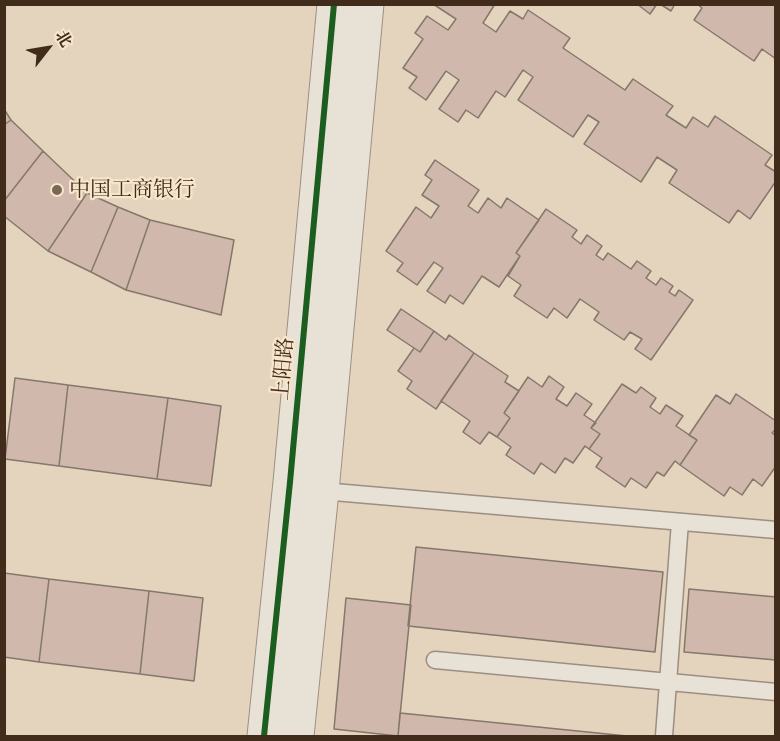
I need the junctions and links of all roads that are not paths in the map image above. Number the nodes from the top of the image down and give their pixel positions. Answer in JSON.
{"nodes":[{"id":1,"x":334,"y":4,"type":"edge"},
{"id":2,"x":367,"y":4,"type":"edge"},
{"id":3,"x":322,"y":491,"type":"junction"},
{"id":4,"x":680,"y":522,"type":"junction"},
{"id":5,"x":776,"y":530,"type":"edge"},
{"id":6,"x":435,"y":660,"type":"dead end"},
{"id":7,"x":668,"y":682,"type":"junction"},
{"id":8,"x":776,"y":692,"type":"edge"},
{"id":9,"x":264,"y":736,"type":"edge"},
{"id":10,"x":297,"y":736,"type":"edge"},
{"id":11,"x":664,"y":736,"type":"edge"}],
"edges":[{"from":1,"to":9,"type":"street","name":"上阳路"},
{"from":2,"to":3,"type":"street"},
{"from":3,"to":4,"type":"lane"},
{"from":3,"to":10,"type":"street"},
{"from":4,"to":5,"type":"lane"},
{"from":4,"to":7,"type":"lane"},
{"from":6,"to":7,"type":"lane"},
{"from":7,"to":8,"type":"lane"},
{"from":7,"to":11,"type":"lane"}]}
